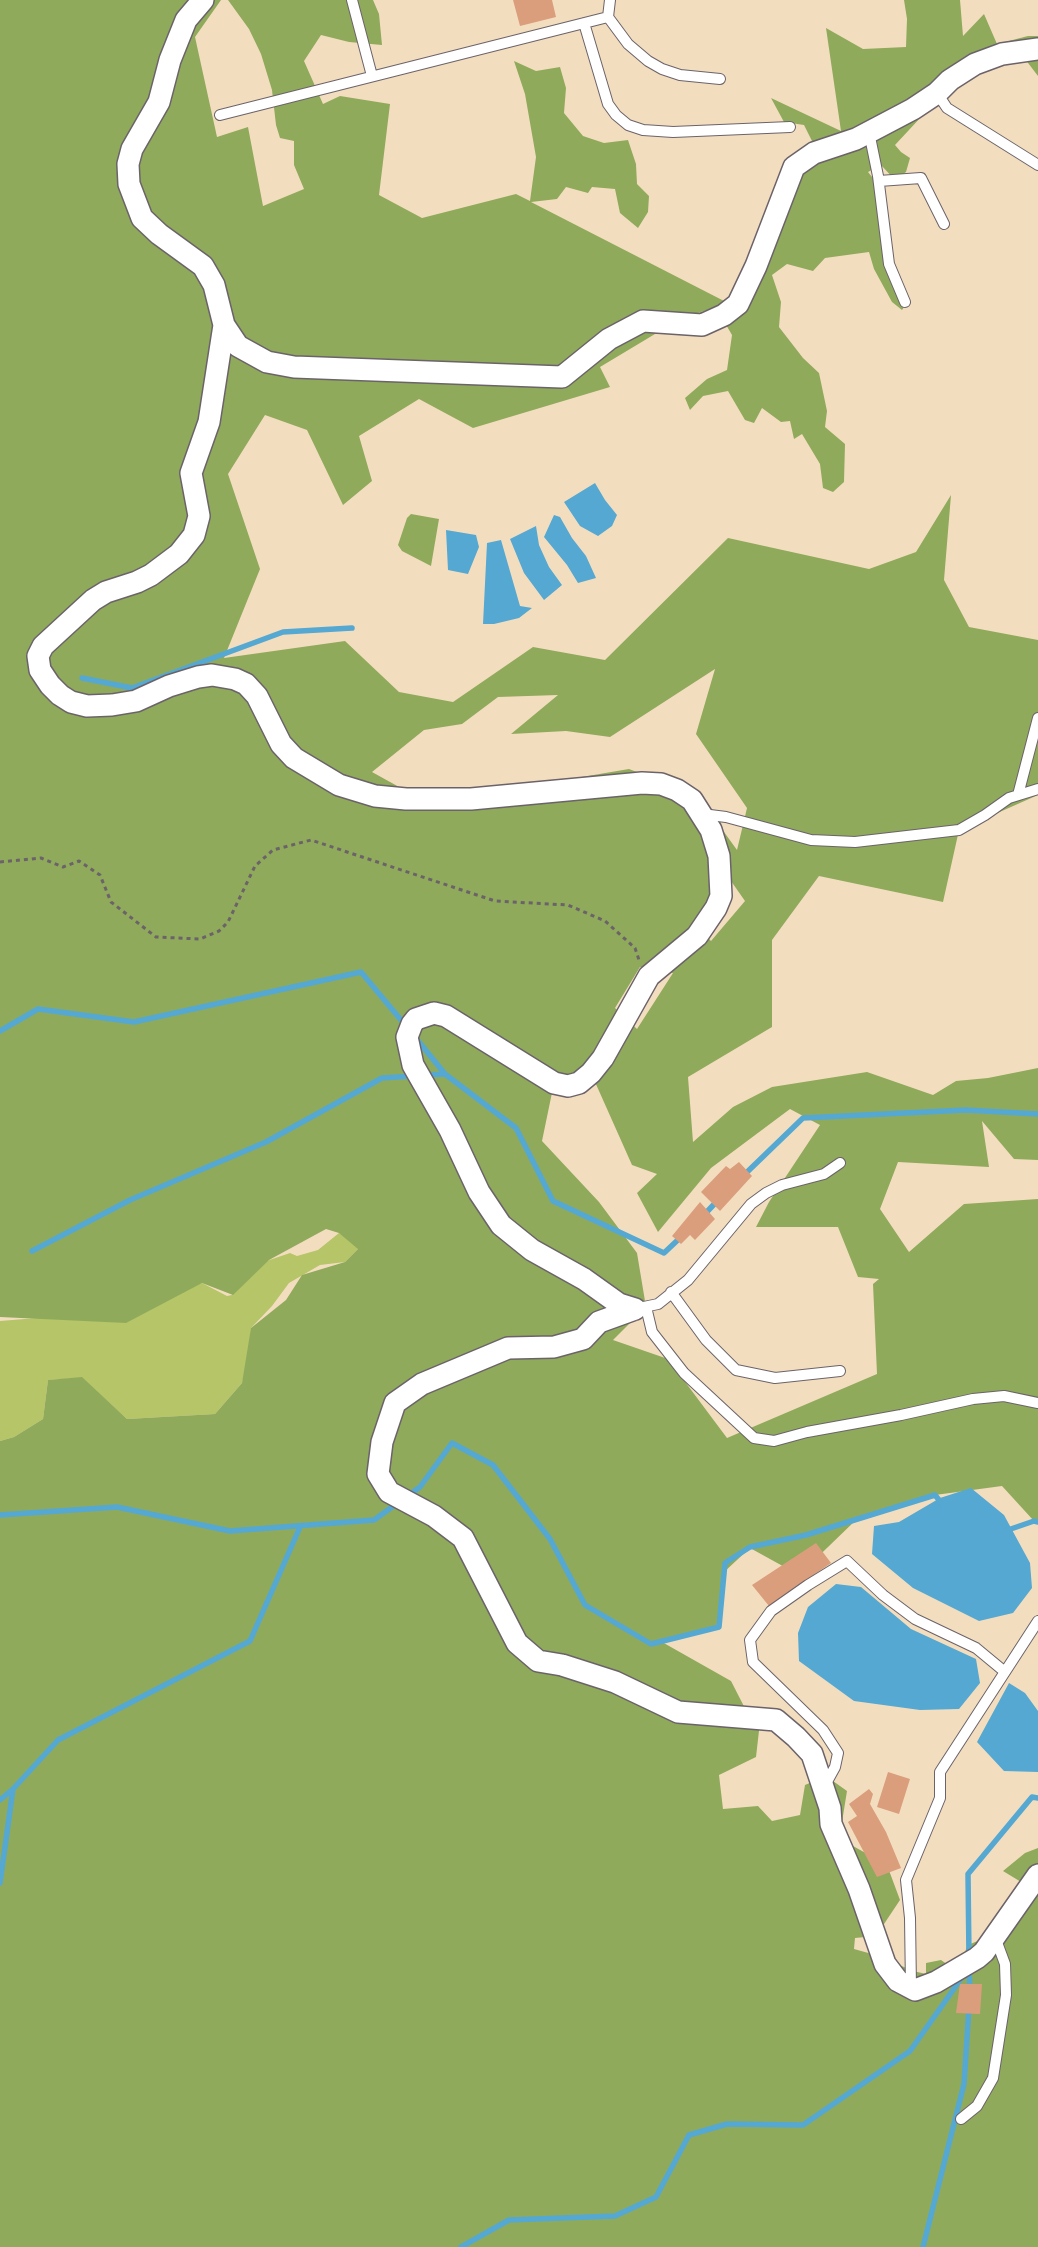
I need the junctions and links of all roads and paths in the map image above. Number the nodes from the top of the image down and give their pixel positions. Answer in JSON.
{"nodes":[{"id":1,"x":203,"y":0,"type":"edge"},
{"id":2,"x":352,"y":0,"type":"edge"},
{"id":3,"x":610,"y":0,"type":"edge"},
{"id":4,"x":608,"y":17,"type":"junction"},
{"id":5,"x":584,"y":23,"type":"junction"},
{"id":6,"x":1038,"y":49,"type":"edge"},
{"id":7,"x":372,"y":76,"type":"junction"},
{"id":8,"x":720,"y":79,"type":"dead end"},
{"id":9,"x":937,"y":93,"type":"junction"},
{"id":10,"x":220,"y":115,"type":"dead end"},
{"id":11,"x":790,"y":127,"type":"dead end"},
{"id":12,"x":869,"y":132,"type":"junction"},
{"id":13,"x":1038,"y":165,"type":"edge"},
{"id":14,"x":879,"y":181,"type":"junction"},
{"id":15,"x":944,"y":224,"type":"dead end"},
{"id":16,"x":905,"y":302,"type":"dead end"},
{"id":17,"x":224,"y":325,"type":"junction"},
{"id":18,"x":1038,"y":718,"type":"edge"},
{"id":19,"x":1038,"y":789,"type":"edge"},
{"id":20,"x":1018,"y":795,"type":"junction"},
{"id":21,"x":702,"y":814,"type":"junction"},
{"id":22,"x":0,"y":862,"type":"edge"},
{"id":23,"x":646,"y":981,"type":"junction"},
{"id":24,"x":840,"y":1163,"type":"dead end"},
{"id":25,"x":671,"y":1292,"type":"junction"},
{"id":26,"x":640,"y":1308,"type":"junction"},
{"id":27,"x":840,"y":1371,"type":"dead end"},
{"id":28,"x":1038,"y":1403,"type":"edge"},
{"id":29,"x":1038,"y":1621,"type":"edge"},
{"id":30,"x":1005,"y":1672,"type":"junction"},
{"id":31,"x":824,"y":1789,"type":"junction"},
{"id":32,"x":1038,"y":1875,"type":"edge"},
{"id":33,"x":995,"y":1936,"type":"junction"},
{"id":34,"x":911,"y":1988,"type":"junction"},
{"id":35,"x":961,"y":2119,"type":"dead end"}],
"edges":[{"from":1,"to":17,"type":"street"},
{"from":2,"to":7,"type":"lane"},
{"from":3,"to":4,"type":"lane"},
{"from":4,"to":5,"type":"lane"},
{"from":4,"to":8,"type":"lane"},
{"from":5,"to":7,"type":"lane"},
{"from":5,"to":11,"type":"lane"},
{"from":6,"to":9,"type":"street"},
{"from":7,"to":10,"type":"lane"},
{"from":9,"to":12,"type":"street"},
{"from":9,"to":13,"type":"lane"},
{"from":12,"to":14,"type":"lane"},
{"from":12,"to":17,"type":"street"},
{"from":14,"to":15,"type":"lane"},
{"from":14,"to":16,"type":"lane"},
{"from":17,"to":21,"type":"street"},
{"from":18,"to":20,"type":"lane"},
{"from":19,"to":20,"type":"lane"},
{"from":20,"to":21,"type":"lane"},
{"from":21,"to":23,"type":"street"},
{"from":22,"to":23,"type":"path"},
{"from":23,"to":26,"type":"street"},
{"from":24,"to":25,"type":"lane"},
{"from":25,"to":26,"type":"lane"},
{"from":25,"to":27,"type":"lane"},
{"from":26,"to":28,"type":"lane"},
{"from":26,"to":31,"type":"street"},
{"from":29,"to":30,"type":"lane"},
{"from":30,"to":31,"type":"lane"},
{"from":30,"to":34,"type":"lane"},
{"from":31,"to":34,"type":"street"},
{"from":32,"to":33,"type":"street"},
{"from":33,"to":34,"type":"street"},
{"from":33,"to":35,"type":"lane"}]}
